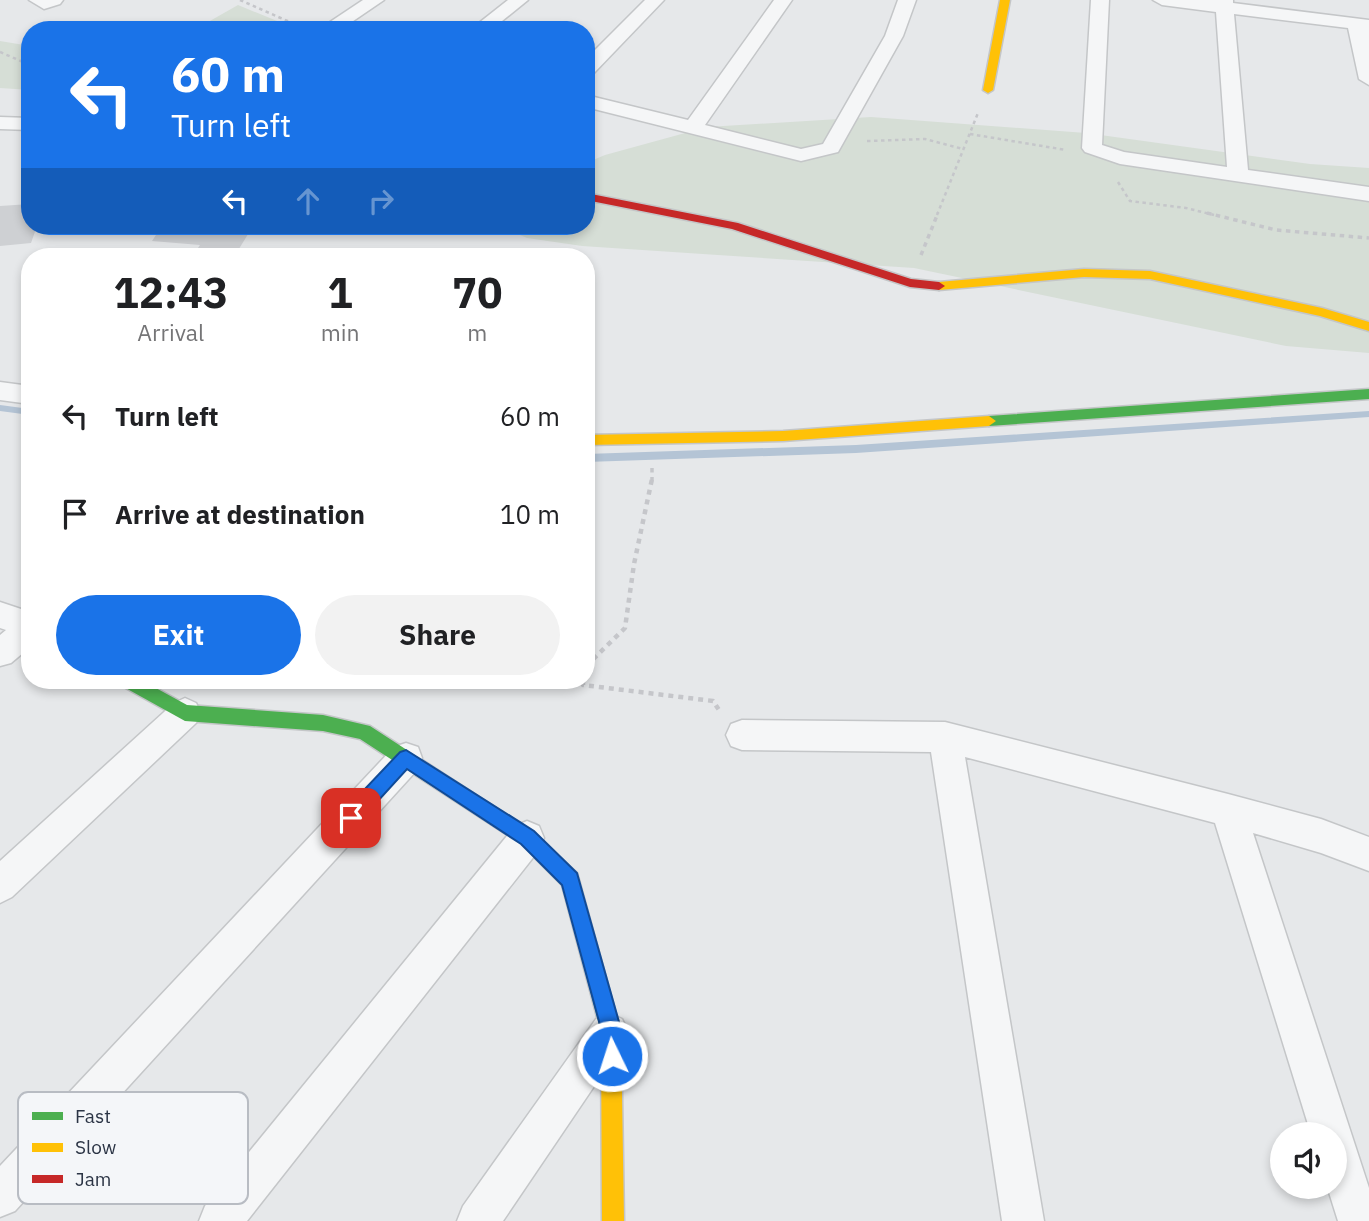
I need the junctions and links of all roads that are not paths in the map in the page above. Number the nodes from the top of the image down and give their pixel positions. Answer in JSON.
{"nodes":[{"id":1,"x":38,"y":0,"type":"edge"},
{"id":2,"x":54,"y":0,"type":"edge"},
{"id":3,"x":375,"y":0,"type":"edge"},
{"id":4,"x":519,"y":0,"type":"edge"},
{"id":5,"x":655,"y":0,"type":"edge"},
{"id":6,"x":783,"y":0,"type":"edge"},
{"id":7,"x":907,"y":0,"type":"edge"},
{"id":8,"x":1005,"y":0,"type":"edge"},
{"id":9,"x":1100,"y":0,"type":"edge"},
{"id":10,"x":1162,"y":0,"type":"edge"},
{"id":11,"x":1224,"y":4,"type":"edge"},
{"id":12,"x":341,"y":21,"type":"edge"},
{"id":13,"x":491,"y":21,"type":"edge"},
{"id":14,"x":1363,"y":26,"type":"edge"},
{"id":15,"x":595,"y":61,"type":"edge"},
{"id":16,"x":1369,"y":79,"type":"edge"},
{"id":17,"x":988,"y":90,"type":"road end"},
{"id":18,"x":595,"y":102,"type":"edge"},
{"id":19,"x":0,"y":123,"type":"edge"},
{"id":20,"x":21,"y":124,"type":"edge"},
{"id":21,"x":693,"y":127,"type":"junction"},
{"id":22,"x":1238,"y":175,"type":"junction"},
{"id":23,"x":1369,"y":194,"type":"edge"},
{"id":24,"x":595,"y":198,"type":"edge"},
{"id":25,"x":1369,"y":327,"type":"edge"},
{"id":26,"x":0,"y":391,"type":"edge"},
{"id":27,"x":21,"y":394,"type":"edge"},
{"id":28,"x":1369,"y":394,"type":"edge"},
{"id":29,"x":595,"y":440,"type":"edge"},
{"id":30,"x":0,"y":615,"type":"edge"},
{"id":31,"x":21,"y":623,"type":"edge"},
{"id":32,"x":21,"y":635,"type":"edge"},
{"id":33,"x":0,"y":653,"type":"edge"},
{"id":34,"x":142,"y":689,"type":"edge"},
{"id":35,"x":185,"y":713,"type":"junction"},
{"id":36,"x":742,"y":735,"type":"road end"},
{"id":37,"x":945,"y":737,"type":"junction"},
{"id":38,"x":406,"y":758,"type":"junction"},
{"id":39,"x":1228,"y":810,"type":"junction"},
{"id":40,"x":527,"y":838,"type":"junction"},
{"id":41,"x":1369,"y":854,"type":"edge"},
{"id":42,"x":0,"y":884,"type":"edge"},
{"id":43,"x":611,"y":1029,"type":"junction"},
{"id":44,"x":96,"y":1092,"type":"edge"},
{"id":45,"x":1327,"y":1122,"type":"edge"},
{"id":46,"x":18,"y":1177,"type":"edge"},
{"id":47,"x":1347,"y":1184,"type":"edge"},
{"id":48,"x":248,"y":1186,"type":"edge"},
{"id":49,"x":0,"y":1196,"type":"edge"},
{"id":50,"x":234,"y":1204,"type":"edge"},
{"id":51,"x":220,"y":1221,"type":"edge"},
{"id":52,"x":478,"y":1221,"type":"edge"},
{"id":53,"x":613,"y":1221,"type":"edge"},
{"id":54,"x":1023,"y":1221,"type":"edge"},
{"id":55,"x":1359,"y":1221,"type":"edge"}],
"edges":[{"from":1,"to":2,"type":"street"},
{"from":3,"to":12,"type":"street"},
{"from":4,"to":13,"type":"street"},
{"from":5,"to":15,"type":"street"},
{"from":6,"to":21,"type":"street"},
{"from":7,"to":21,"type":"street"},
{"from":8,"to":17,"type":"street"},
{"from":9,"to":22,"type":"street"},
{"from":10,"to":11,"type":"street"},
{"from":11,"to":14,"type":"street"},
{"from":11,"to":22,"type":"street"},
{"from":14,"to":16,"type":"street"},
{"from":18,"to":21,"type":"street"},
{"from":19,"to":20,"type":"street"},
{"from":22,"to":23,"type":"street"},
{"from":24,"to":25,"type":"street"},
{"from":26,"to":27,"type":"street"},
{"from":28,"to":29,"type":"street"},
{"from":30,"to":31,"type":"street"},
{"from":32,"to":33,"type":"street"},
{"from":34,"to":35,"type":"street"},
{"from":35,"to":38,"type":"street"},
{"from":35,"to":42,"type":"street"},
{"from":36,"to":37,"type":"street"},
{"from":37,"to":39,"type":"street"},
{"from":37,"to":54,"type":"street"},
{"from":38,"to":40,"type":"street"},
{"from":38,"to":44,"type":"street"},
{"from":39,"to":41,"type":"street"},
{"from":39,"to":45,"type":"street"},
{"from":40,"to":43,"type":"street"},
{"from":40,"to":48,"type":"street"},
{"from":43,"to":52,"type":"street"},
{"from":43,"to":53,"type":"street"},
{"from":46,"to":49,"type":"street"},
{"from":47,"to":55,"type":"street"},
{"from":50,"to":51,"type":"street"}]}
